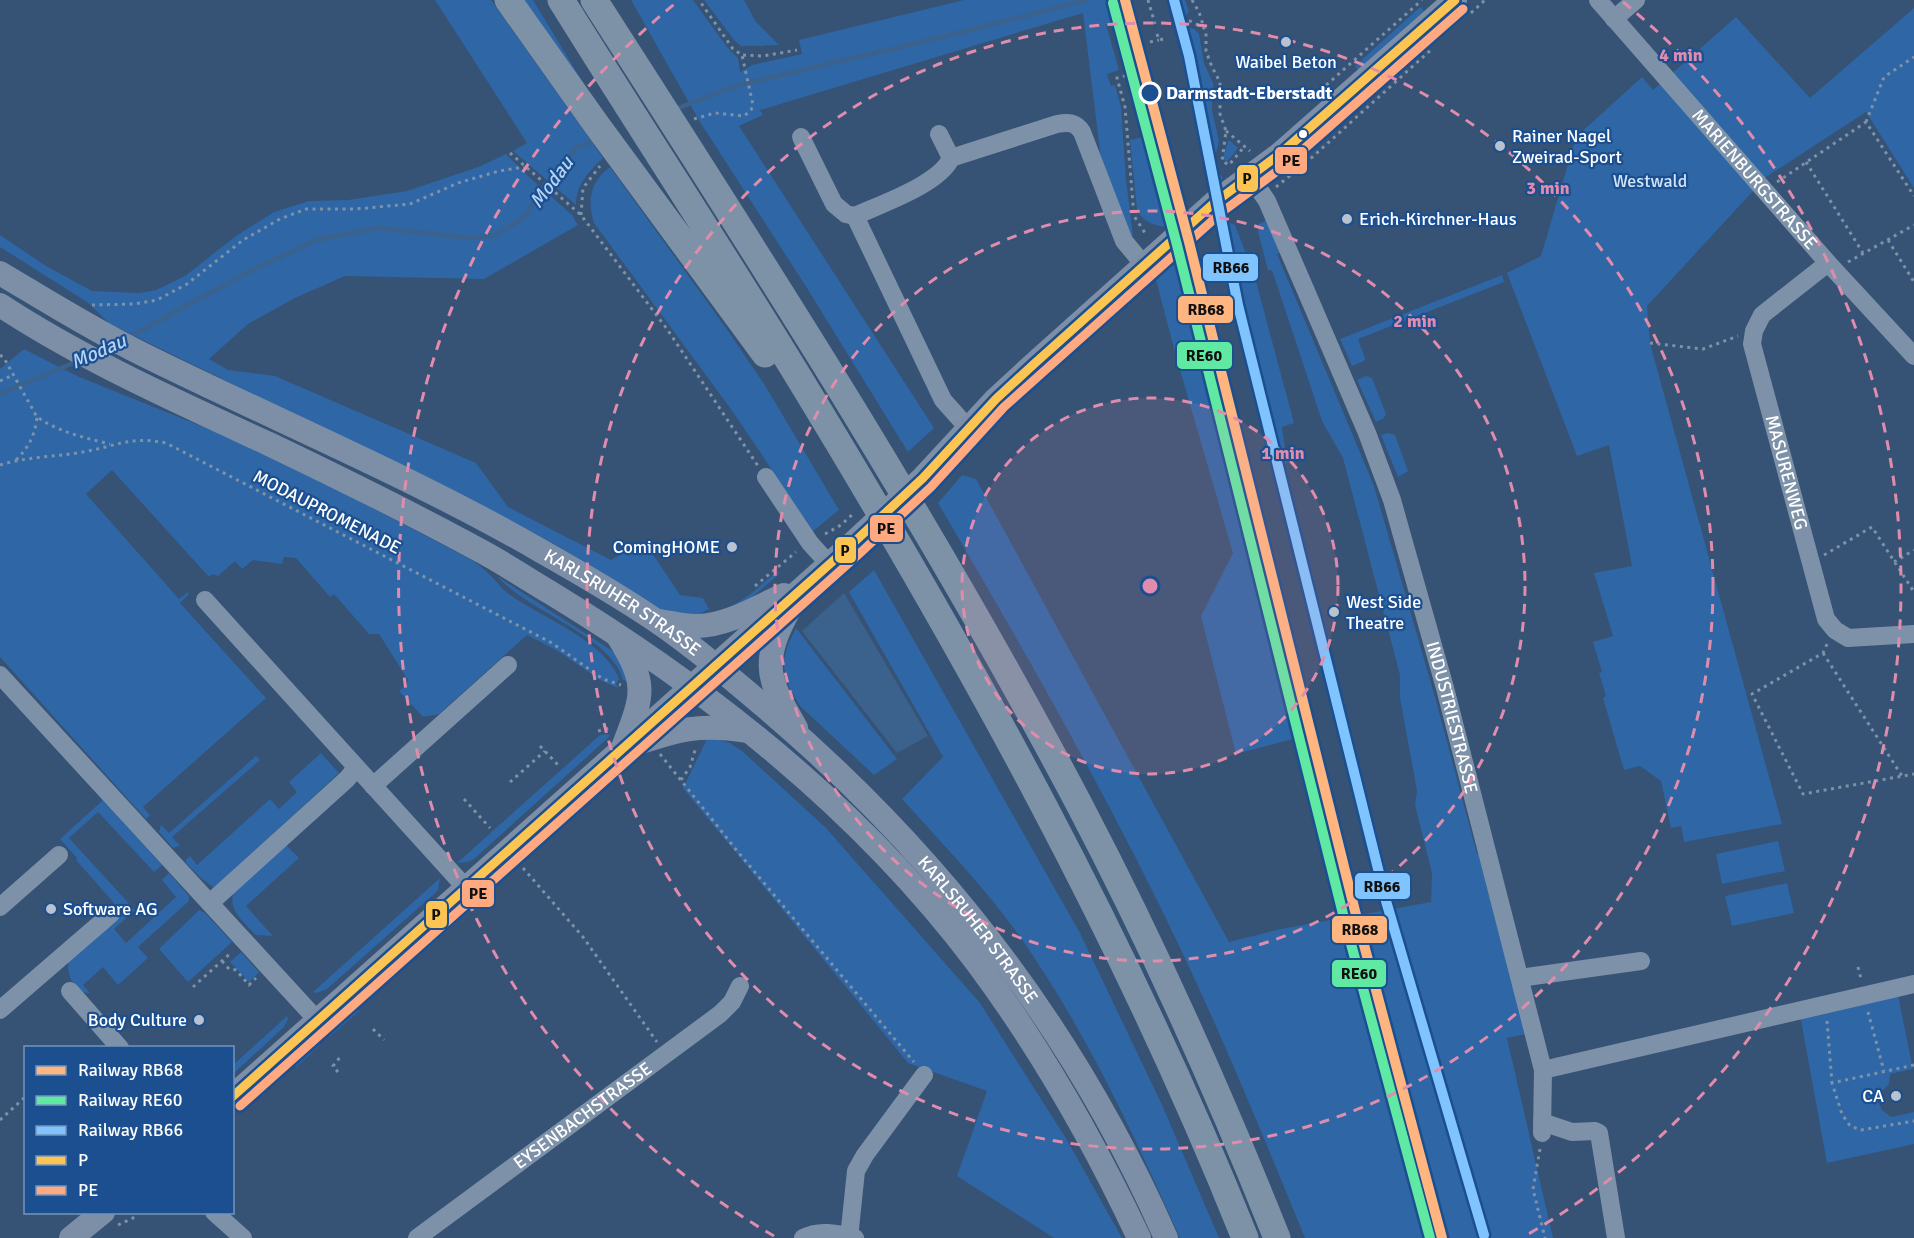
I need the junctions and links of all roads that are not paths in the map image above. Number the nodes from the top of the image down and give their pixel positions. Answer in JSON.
{"nodes":[{"id":1,"x":508,"y":0,"type":"edge"},
{"id":2,"x":561,"y":0,"type":"edge"},
{"id":3,"x":594,"y":0,"type":"edge"},
{"id":4,"x":1598,"y":0,"type":"edge"},
{"id":5,"x":1636,"y":0,"type":"edge"},
{"id":6,"x":1462,"y":8,"type":"edge"},
{"id":7,"x":1614,"y":19,"type":"junction"},
{"id":8,"x":939,"y":134,"type":"dead end"},
{"id":9,"x":801,"y":137,"type":"dead end"},
{"id":10,"x":951,"y":158,"type":"junction"},
{"id":11,"x":1252,"y":165,"type":"junction"},
{"id":12,"x":855,"y":216,"type":"junction"},
{"id":13,"x":1144,"y":265,"type":"junction"},
{"id":14,"x":1831,"y":266,"type":"junction"},
{"id":15,"x":0,"y":273,"type":"edge"},
{"id":16,"x":0,"y":305,"type":"edge"},
{"id":17,"x":1914,"y":356,"type":"edge"},
{"id":18,"x":968,"y":428,"type":"junction"},
{"id":19,"x":766,"y":477,"type":"road end"},
{"id":20,"x":867,"y":493,"type":"junction"},
{"id":21,"x":829,"y":564,"type":"junction"},
{"id":22,"x":805,"y":585,"type":"junction"},
{"id":23,"x":205,"y":600,"type":"dead end"},
{"id":24,"x":655,"y":620,"type":"junction"},
{"id":25,"x":615,"y":632,"type":"junction"},
{"id":26,"x":1914,"y":634,"type":"edge"},
{"id":27,"x":508,"y":665,"type":"dead end"},
{"id":28,"x":716,"y":666,"type":"junction"},
{"id":29,"x":0,"y":675,"type":"edge"},
{"id":30,"x":693,"y":687,"type":"junction"},
{"id":31,"x":748,"y":731,"type":"junction"},
{"id":32,"x":801,"y":737,"type":"junction"},
{"id":33,"x":624,"y":747,"type":"junction"},
{"id":34,"x":356,"y":768,"type":"junction"},
{"id":35,"x":373,"y":786,"type":"junction"},
{"id":36,"x":58,"y":855,"type":"dead end"},
{"id":37,"x":465,"y":887,"type":"junction"},
{"id":38,"x":210,"y":903,"type":"junction"},
{"id":39,"x":0,"y":907,"type":"edge"},
{"id":40,"x":111,"y":914,"type":"dead end"},
{"id":41,"x":1641,"y":961,"type":"dead end"},
{"id":42,"x":1520,"y":978,"type":"junction"},
{"id":43,"x":1914,"y":984,"type":"edge"},
{"id":44,"x":740,"y":986,"type":"dead end"},
{"id":45,"x":70,"y":991,"type":"dead end"},
{"id":46,"x":0,"y":1010,"type":"edge"},
{"id":47,"x":318,"y":1021,"type":"junction"},
{"id":48,"x":119,"y":1046,"type":"edge"},
{"id":49,"x":1543,"y":1070,"type":"junction"},
{"id":50,"x":924,"y":1075,"type":"road end"},
{"id":51,"x":234,"y":1095,"type":"edge"},
{"id":52,"x":101,"y":1214,"type":"edge"},
{"id":53,"x":103,"y":1214,"type":"edge"},
{"id":54,"x":216,"y":1214,"type":"edge"},
{"id":55,"x":851,"y":1237,"type":"edge"},
{"id":56,"x":71,"y":1238,"type":"edge"},
{"id":57,"x":95,"y":1238,"type":"edge"},
{"id":58,"x":243,"y":1238,"type":"edge"},
{"id":59,"x":417,"y":1238,"type":"edge"},
{"id":60,"x":803,"y":1238,"type":"edge"},
{"id":61,"x":1139,"y":1238,"type":"edge"},
{"id":62,"x":1166,"y":1238,"type":"edge"},
{"id":63,"x":1245,"y":1238,"type":"edge"},
{"id":64,"x":1277,"y":1238,"type":"edge"},
{"id":65,"x":1616,"y":1238,"type":"edge"}],
"edges":[{"from":1,"to":20,"type":"highway"},
{"from":2,"to":20,"type":"highway"},
{"from":3,"to":64,"type":"highway"},
{"from":4,"to":7,"type":"street","name":"MARIENBURGSTRASSE"},
{"from":5,"to":7,"type":"street"},
{"from":6,"to":11,"type":"main road"},
{"from":7,"to":14,"type":"street","name":"MARIENBURGSTRASSE"},
{"from":8,"to":10,"type":"street"},
{"from":9,"to":12,"type":"street"},
{"from":10,"to":12,"type":"street"},
{"from":10,"to":13,"type":"street"},
{"from":11,"to":13,"type":"main road"},
{"from":11,"to":42,"type":"street","name":"INDUSTRIESTRASSE"},
{"from":12,"to":18,"type":"street"},
{"from":13,"to":18,"type":"main road"},
{"from":14,"to":17,"type":"street","name":"MARIENBURGSTRASSE"},
{"from":14,"to":26,"type":"street","name":"MASURENWEG"},
{"from":15,"to":24,"type":"main road","name":"KARLSRUHER STRASSE"},
{"from":16,"to":25,"type":"main road","name":"KARLSRUHER STRASSE"},
{"from":18,"to":21,"type":"main road"},
{"from":19,"to":21,"type":"street"},
{"from":20,"to":63,"type":"highway"},
{"from":21,"to":22,"type":"main road"},
{"from":22,"to":24,"type":"main road"},
{"from":22,"to":28,"type":"main road"},
{"from":22,"to":32,"type":"main road"},
{"from":23,"to":34,"type":"street"},
{"from":24,"to":28,"type":"main road","name":"KARLSRUHER STRASSE"},
{"from":25,"to":30,"type":"main road","name":"KARLSRUHER STRASSE"},
{"from":25,"to":33,"type":"main road"},
{"from":27,"to":35,"type":"street"},
{"from":28,"to":30,"type":"main road"},
{"from":28,"to":32,"type":"main road","name":"KARLSRUHER STRASSE"},
{"from":29,"to":38,"type":"street"},
{"from":30,"to":31,"type":"main road","name":"KARLSRUHER STRASSE"},
{"from":30,"to":33,"type":"main road"},
{"from":31,"to":33,"type":"main road"},
{"from":31,"to":61,"type":"main road","name":"KARLSRUHER STRASSE"},
{"from":32,"to":62,"type":"main road","name":"KARLSRUHER STRASSE"},
{"from":33,"to":37,"type":"main road"},
{"from":34,"to":35,"type":"street"},
{"from":34,"to":38,"type":"street"},
{"from":35,"to":37,"type":"street"},
{"from":36,"to":39,"type":"street"},
{"from":37,"to":47,"type":"main road"},
{"from":38,"to":47,"type":"street"},
{"from":40,"to":46,"type":"street"},
{"from":41,"to":42,"type":"street"},
{"from":42,"to":49,"type":"street","name":"INDUSTRIESTRASSE"},
{"from":43,"to":49,"type":"street"},
{"from":44,"to":59,"type":"street","name":"EYSENBACHSTRASSE"},
{"from":45,"to":48,"type":"street"},
{"from":47,"to":51,"type":"main road"},
{"from":49,"to":65,"type":"street","name":"INDUSTRIESTRASSE"},
{"from":50,"to":55,"type":"street"},
{"from":52,"to":56,"type":"main road"},
{"from":53,"to":57,"type":"main road"},
{"from":54,"to":58,"type":"street"},
{"from":55,"to":60,"type":"street"}]}
